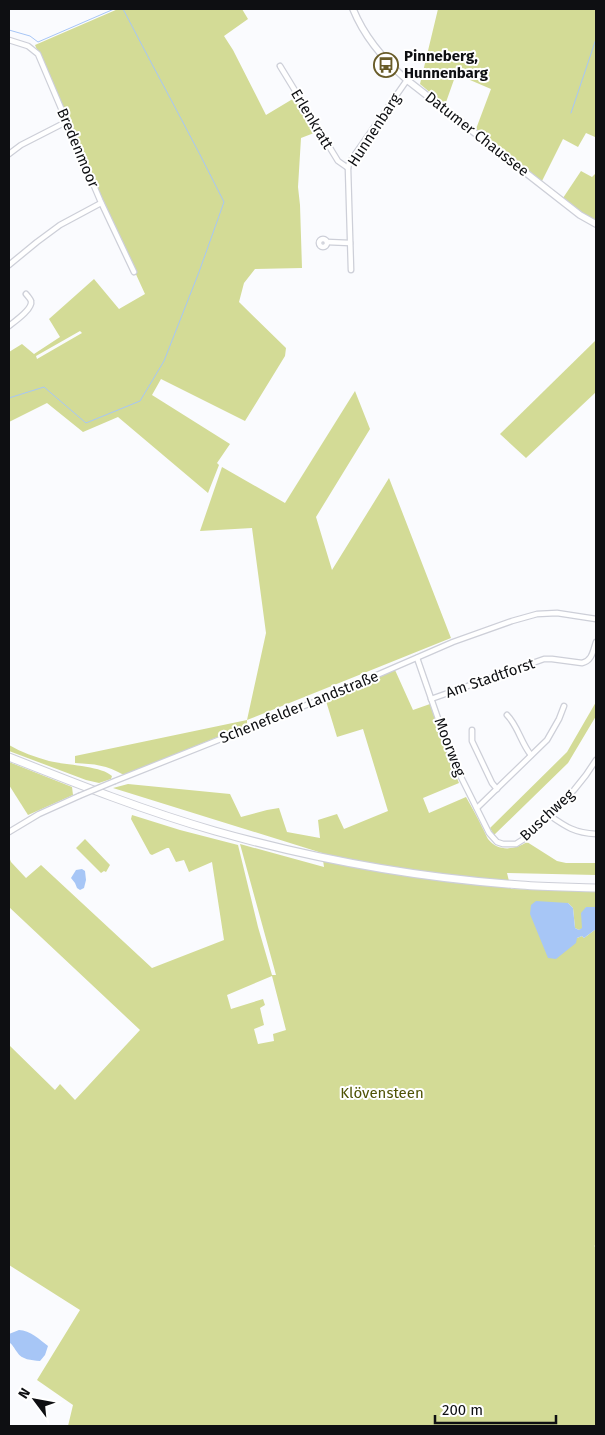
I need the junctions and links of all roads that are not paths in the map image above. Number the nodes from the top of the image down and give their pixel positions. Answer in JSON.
{"nodes":[{"id":1,"x":353,"y":9,"type":"edge"},
{"id":2,"x":9,"y":40,"type":"edge"},
{"id":3,"x":280,"y":66,"type":"dead end"},
{"id":4,"x":408,"y":80,"type":"junction"},
{"id":5,"x":66,"y":122,"type":"junction"},
{"id":6,"x":9,"y":154,"type":"edge"},
{"id":7,"x":348,"y":168,"type":"junction"},
{"id":8,"x":101,"y":203,"type":"junction"},
{"id":9,"x":596,"y":224,"type":"edge"},
{"id":10,"x":327,"y":242,"type":"dead end"},
{"id":11,"x":350,"y":242,"type":"junction"},
{"id":12,"x":9,"y":265,"type":"edge"},
{"id":13,"x":351,"y":270,"type":"dead end"},
{"id":14,"x":134,"y":272,"type":"dead end"},
{"id":15,"x":26,"y":294,"type":"dead end"},
{"id":16,"x":9,"y":326,"type":"edge"},
{"id":17,"x":596,"y":619,"type":"edge"},
{"id":18,"x":596,"y":642,"type":"edge"},
{"id":19,"x":417,"y":658,"type":"junction"},
{"id":20,"x":431,"y":699,"type":"junction"},
{"id":21,"x":564,"y":706,"type":"dead end"},
{"id":22,"x":506,"y":715,"type":"dead end"},
{"id":23,"x":472,"y":730,"type":"dead end"},
{"id":24,"x":531,"y":755,"type":"junction"},
{"id":25,"x":9,"y":757,"type":"edge"},
{"id":26,"x":596,"y":760,"type":"edge"},
{"id":27,"x":497,"y":789,"type":"junction"},
{"id":28,"x":476,"y":808,"type":"junction"},
{"id":29,"x":549,"y":815,"type":"junction"},
{"id":30,"x":9,"y":832,"type":"edge"},
{"id":31,"x":489,"y":833,"type":"joint"},
{"id":32,"x":596,"y":834,"type":"edge"},
{"id":33,"x":596,"y":888,"type":"edge"}],
"edges":[{"from":1,"to":4,"type":"street","name":"Datumer Chaussee"},
{"from":2,"to":5,"type":"street","name":"Bredenmoor"},
{"from":3,"to":7,"type":"street","name":"Erlenkratt"},
{"from":4,"to":7,"type":"street","name":"Hunnenbarg"},
{"from":4,"to":9,"type":"street","name":"Datumer Chaussee"},
{"from":5,"to":6,"type":"street"},
{"from":5,"to":8,"type":"street","name":"Bredenmoor"},
{"from":7,"to":11,"type":"street","name":"Hunnenbarg"},
{"from":8,"to":12,"type":"street"},
{"from":8,"to":14,"type":"street","name":"Bredenmoor"},
{"from":10,"to":11,"type":"street"},
{"from":11,"to":13,"type":"street","name":"Hunnenbarg"},
{"from":15,"to":16,"type":"street"},
{"from":17,"to":19,"type":"street","name":"Schenefelder Landstraße"},
{"from":18,"to":20,"type":"street","name":"Am Stadtforst"},
{"from":19,"to":20,"type":"street","name":"Moorweg"},
{"from":19,"to":30,"type":"street","name":"Schenefelder Landstraße","bridge":true},
{"from":20,"to":28,"type":"street","name":"Moorweg"},
{"from":21,"to":24,"type":"street"},
{"from":22,"to":24,"type":"street"},
{"from":23,"to":27,"type":"street"},
{"from":24,"to":27,"type":"street"},
{"from":25,"to":33,"type":"main road"},
{"from":26,"to":29,"type":"street","name":"Buschweg"},
{"from":27,"to":28,"type":"street"},
{"from":28,"to":31,"type":"street","name":"Moorweg"},
{"from":29,"to":31,"type":"street","name":"Buschweg"},
{"from":29,"to":32,"type":"street"}]}
